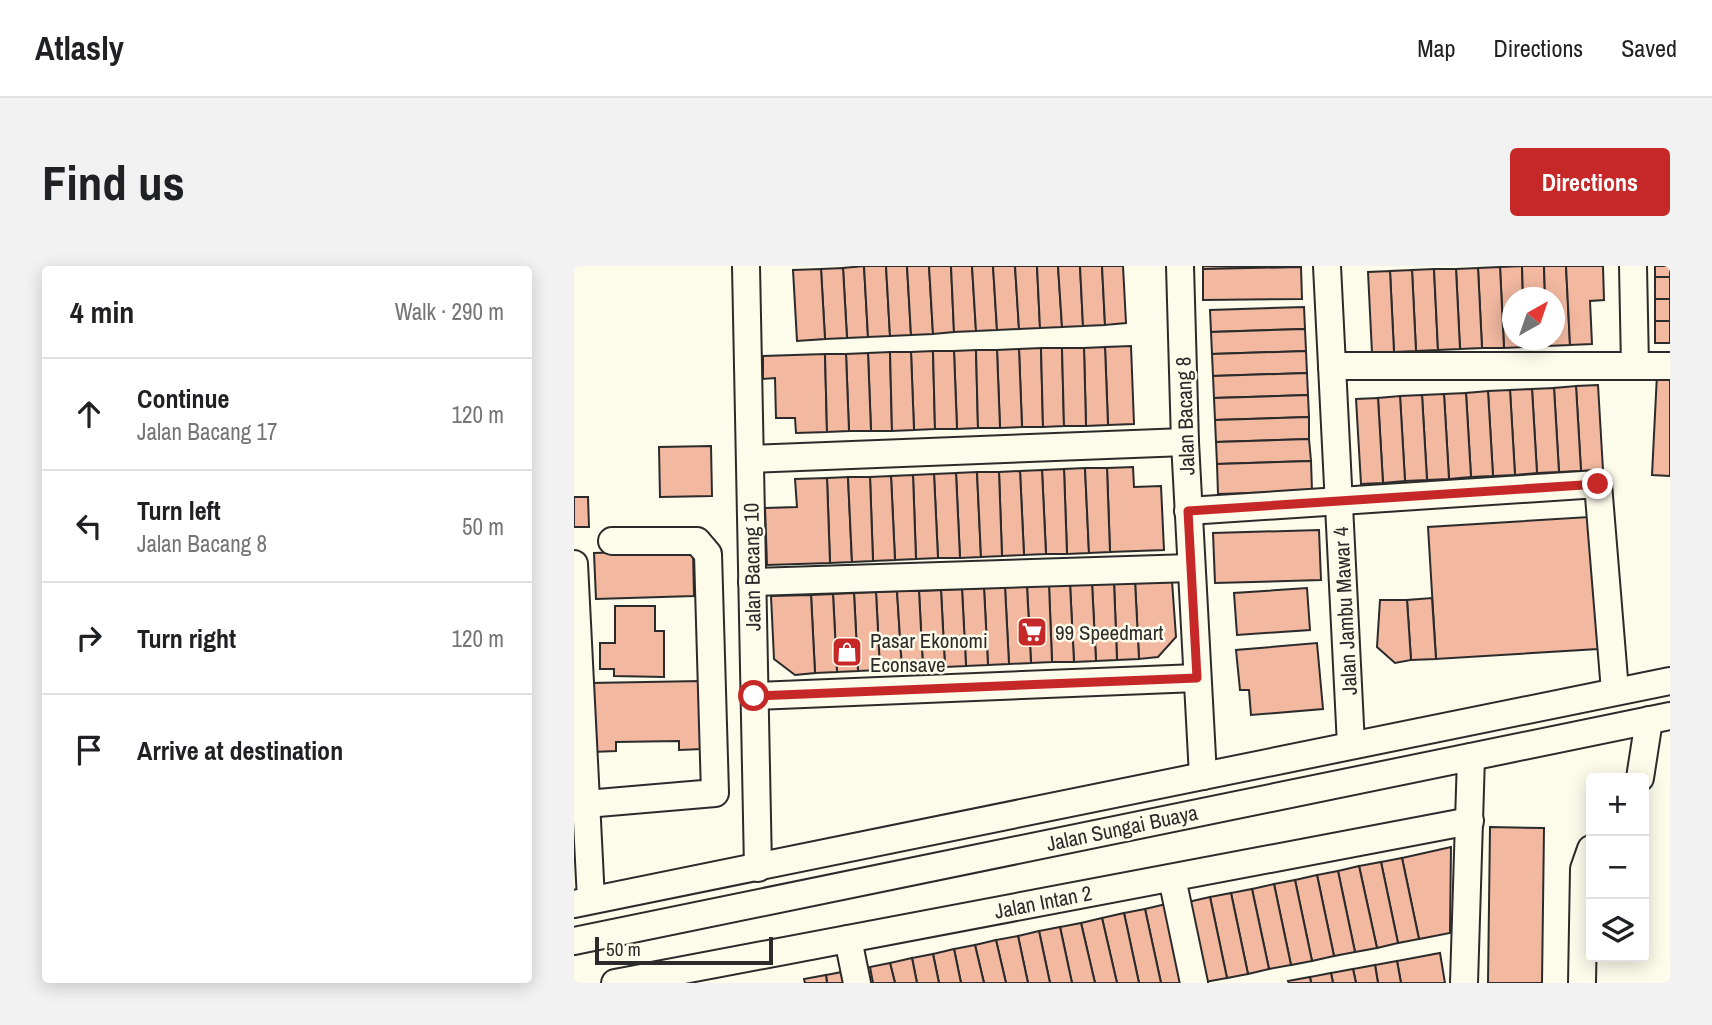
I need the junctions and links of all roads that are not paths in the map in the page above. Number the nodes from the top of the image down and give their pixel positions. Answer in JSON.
{"nodes":[{"id":1,"x":746,"y":266,"type":"edge"},
{"id":2,"x":1180,"y":266,"type":"edge"},
{"id":3,"x":1327,"y":266,"type":"edge"},
{"id":4,"x":1633,"y":266,"type":"edge"},
{"id":5,"x":1332,"y":366,"type":"junction"},
{"id":6,"x":1635,"y":366,"type":"junction"},
{"id":7,"x":1670,"y":366,"type":"edge"},
{"id":8,"x":1185,"y":442,"type":"junction"},
{"id":9,"x":750,"y":459,"type":"junction"},
{"id":10,"x":1339,"y":501,"type":"junction"},
{"id":11,"x":1188,"y":511,"type":"junction"},
{"id":12,"x":611,"y":541,"type":"dead end"},
{"id":13,"x":574,"y":564,"type":"edge"},
{"id":14,"x":1191,"y":568,"type":"junction"},
{"id":15,"x":752,"y":582,"type":"junction"},
{"id":16,"x":1197,"y":678,"type":"junction"},
{"id":17,"x":1670,"y":681,"type":"edge"},
{"id":18,"x":1615,"y":691,"type":"junction"},
{"id":19,"x":754,"y":696,"type":"junction"},
{"id":20,"x":1659,"y":718,"type":"edge"},
{"id":21,"x":1351,"y":746,"type":"junction"},
{"id":22,"x":1471,"y":757,"type":"junction"},
{"id":23,"x":1642,"y":773,"type":"edge"},
{"id":24,"x":1203,"y":776,"type":"junction"},
{"id":25,"x":586,"y":804,"type":"junction"},
{"id":26,"x":1470,"y":821,"type":"junction"},
{"id":27,"x":1586,"y":863,"type":"edge"},
{"id":28,"x":758,"y":868,"type":"junction"},
{"id":29,"x":1172,"y":878,"type":"junction"},
{"id":30,"x":582,"y":902,"type":"edge"},
{"id":31,"x":848,"y":939,"type":"junction"},
{"id":32,"x":574,"y":941,"type":"edge"},
{"id":33,"x":615,"y":983,"type":"edge"},
{"id":34,"x":857,"y":983,"type":"edge"},
{"id":35,"x":1194,"y":983,"type":"edge"},
{"id":36,"x":1464,"y":983,"type":"edge"},
{"id":37,"x":1581,"y":983,"type":"edge"}],
"edges":[{"from":1,"to":9,"type":"street","name":"Jalan Bacang 10"},
{"from":2,"to":8,"type":"street","name":"Jalan Bacang 8"},
{"from":3,"to":5,"type":"street","name":"Jalan Jambu Mawar 4"},
{"from":4,"to":6,"type":"street"},
{"from":5,"to":6,"type":"street"},
{"from":5,"to":10,"type":"street","name":"Jalan Jambu Mawar 4"},
{"from":6,"to":7,"type":"street"},
{"from":8,"to":9,"type":"street"},
{"from":8,"to":11,"type":"street","name":"Jalan Bacang 8"},
{"from":9,"to":15,"type":"street","name":"Jalan Bacang 10"},
{"from":10,"to":11,"type":"street"},
{"from":10,"to":18,"type":"street"},
{"from":10,"to":21,"type":"street","name":"Jalan Jambu Mawar 4"},
{"from":11,"to":14,"type":"street","name":"Jalan Bacang 8"},
{"from":12,"to":25,"type":"street"},
{"from":13,"to":25,"type":"street"},
{"from":14,"to":15,"type":"street"},
{"from":14,"to":16,"type":"street","name":"Jalan Bacang 8"},
{"from":15,"to":19,"type":"street","name":"Jalan Bacang 10"},
{"from":16,"to":19,"type":"street"},
{"from":16,"to":24,"type":"street","name":"Jalan Bacang 8"},
{"from":17,"to":18,"type":"street","name":"Jalan Sungai Buaya"},
{"from":18,"to":21,"type":"street","name":"Jalan Sungai Buaya"},
{"from":19,"to":28,"type":"street","name":"Jalan Bacang 10"},
{"from":20,"to":22,"type":"street","name":"Jalan Sungai Buaya"},
{"from":20,"to":23,"type":"street"},
{"from":21,"to":24,"type":"street","name":"Jalan Sungai Buaya"},
{"from":22,"to":26,"type":"street"},
{"from":22,"to":32,"type":"street","name":"Jalan Sungai Buaya"},
{"from":24,"to":28,"type":"street","name":"Jalan Sungai Buaya"},
{"from":25,"to":30,"type":"street"},
{"from":26,"to":29,"type":"street","name":"Jalan Intan 2"},
{"from":26,"to":36,"type":"street"},
{"from":27,"to":37,"type":"street"},
{"from":28,"to":30,"type":"street","name":"Jalan Sungai Buaya"},
{"from":29,"to":31,"type":"street","name":"Jalan Intan 2"},
{"from":29,"to":35,"type":"street"},
{"from":31,"to":33,"type":"street","name":"Jalan Intan 2"},
{"from":31,"to":34,"type":"street"}]}
